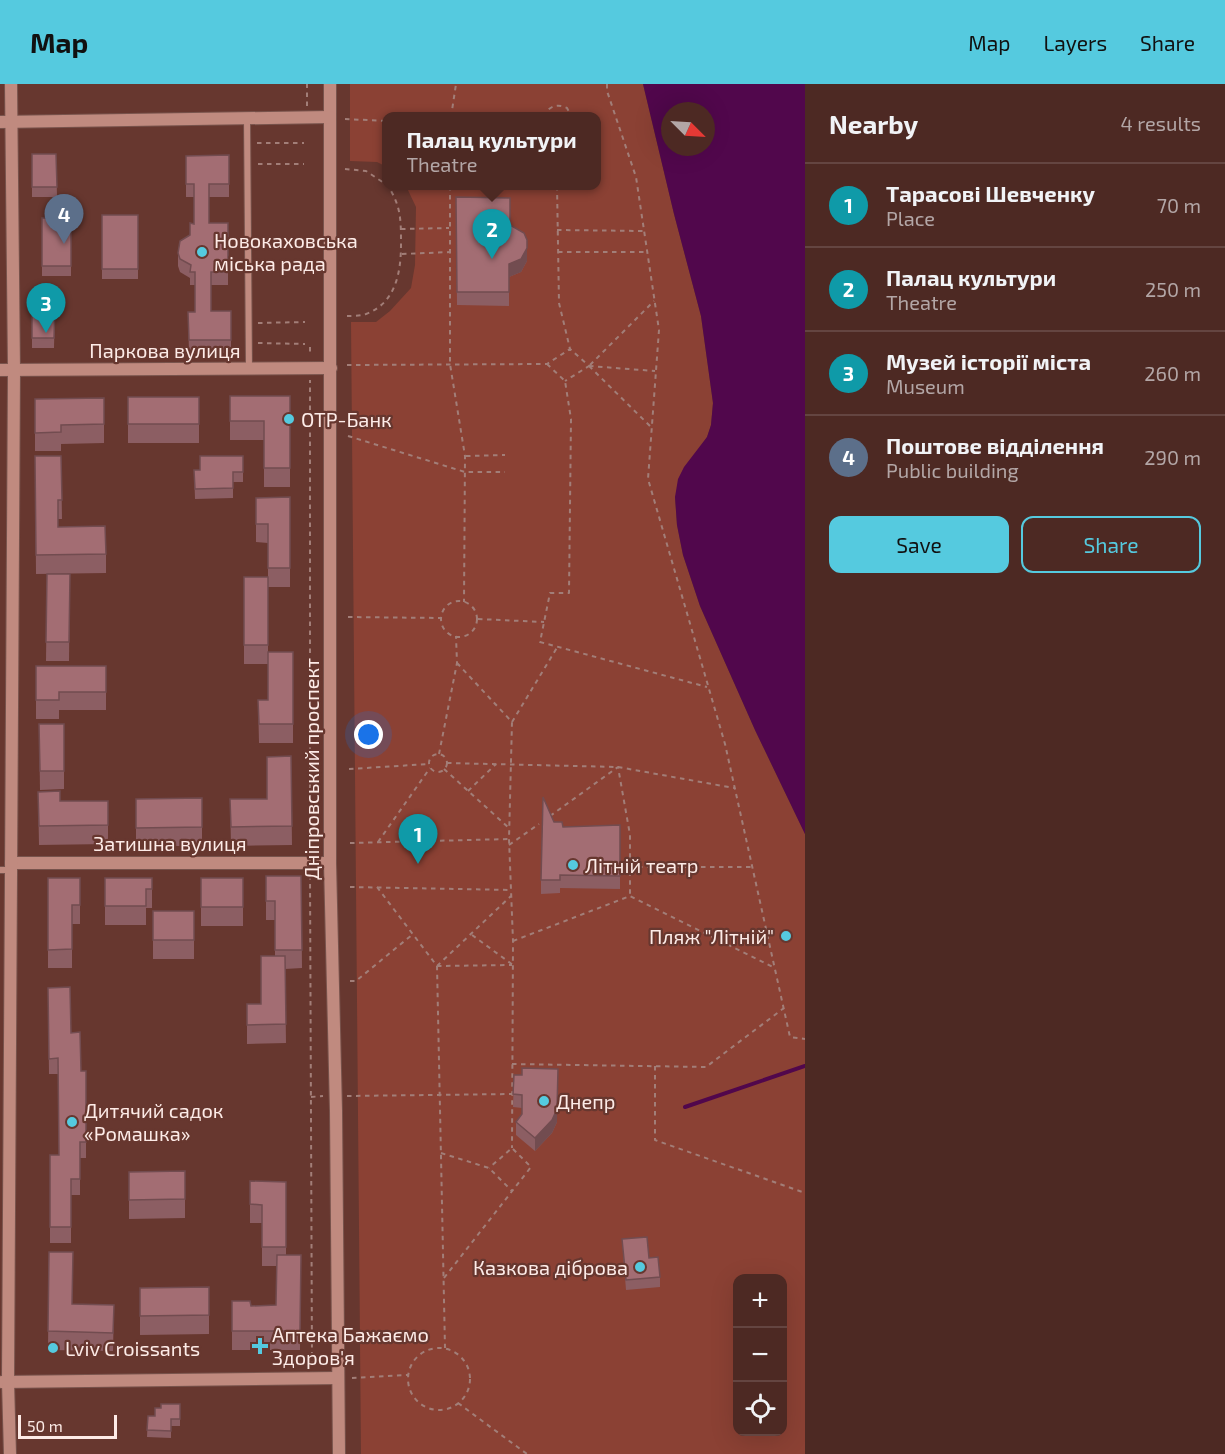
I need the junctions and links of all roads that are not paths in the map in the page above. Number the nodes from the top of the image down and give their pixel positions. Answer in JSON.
{"nodes":[{"id":1,"x":11,"y":84,"type":"edge"},
{"id":2,"x":330,"y":84,"type":"edge"},
{"id":3,"x":330,"y":117,"type":"junction"},
{"id":4,"x":247,"y":119,"type":"junction"},
{"id":5,"x":6,"y":122,"type":"edge"},
{"id":6,"x":331,"y":368,"type":"junction"},
{"id":7,"x":249,"y":369,"type":"junction"},
{"id":8,"x":0,"y":370,"type":"edge"},
{"id":9,"x":14,"y":370,"type":"junction"},
{"id":10,"x":5,"y":749,"type":"edge"},
{"id":11,"x":330,"y":862,"type":"junction"},
{"id":12,"x":7,"y":867,"type":"edge"},
{"id":13,"x":5,"y":982,"type":"edge"},
{"id":14,"x":5,"y":1182,"type":"edge"},
{"id":15,"x":337,"y":1378,"type":"junction"},
{"id":16,"x":4,"y":1382,"type":"edge"},
{"id":17,"x":10,"y":1454,"type":"edge"},
{"id":18,"x":339,"y":1454,"type":"edge"}],
"edges":[{"from":1,"to":5,"type":"street"},
{"from":2,"to":3,"type":"street","name":"Дніпровський проспект"},
{"from":3,"to":4,"type":"street"},
{"from":3,"to":6,"type":"street","name":"Дніпровський проспект"},
{"from":4,"to":5,"type":"street"},
{"from":4,"to":7,"type":"lane"},
{"from":5,"to":9,"type":"street"},
{"from":6,"to":7,"type":"street","name":"Паркова вулиця"},
{"from":6,"to":11,"type":"street","name":"Дніпровський проспект"},
{"from":7,"to":9,"type":"street","name":"Паркова вулиця"},
{"from":8,"to":9,"type":"street","name":"Паркова вулиця"},
{"from":9,"to":10,"type":"street"},
{"from":10,"to":12,"type":"street"},
{"from":11,"to":12,"type":"street","name":"Затишна вулиця"},
{"from":11,"to":15,"type":"street","name":"Дніпровський проспект"},
{"from":12,"to":13,"type":"street"},
{"from":13,"to":14,"type":"street"},
{"from":14,"to":16,"type":"street"},
{"from":15,"to":16,"type":"street"},
{"from":15,"to":18,"type":"street","name":"Дніпровський проспект"},
{"from":16,"to":17,"type":"street"}]}
